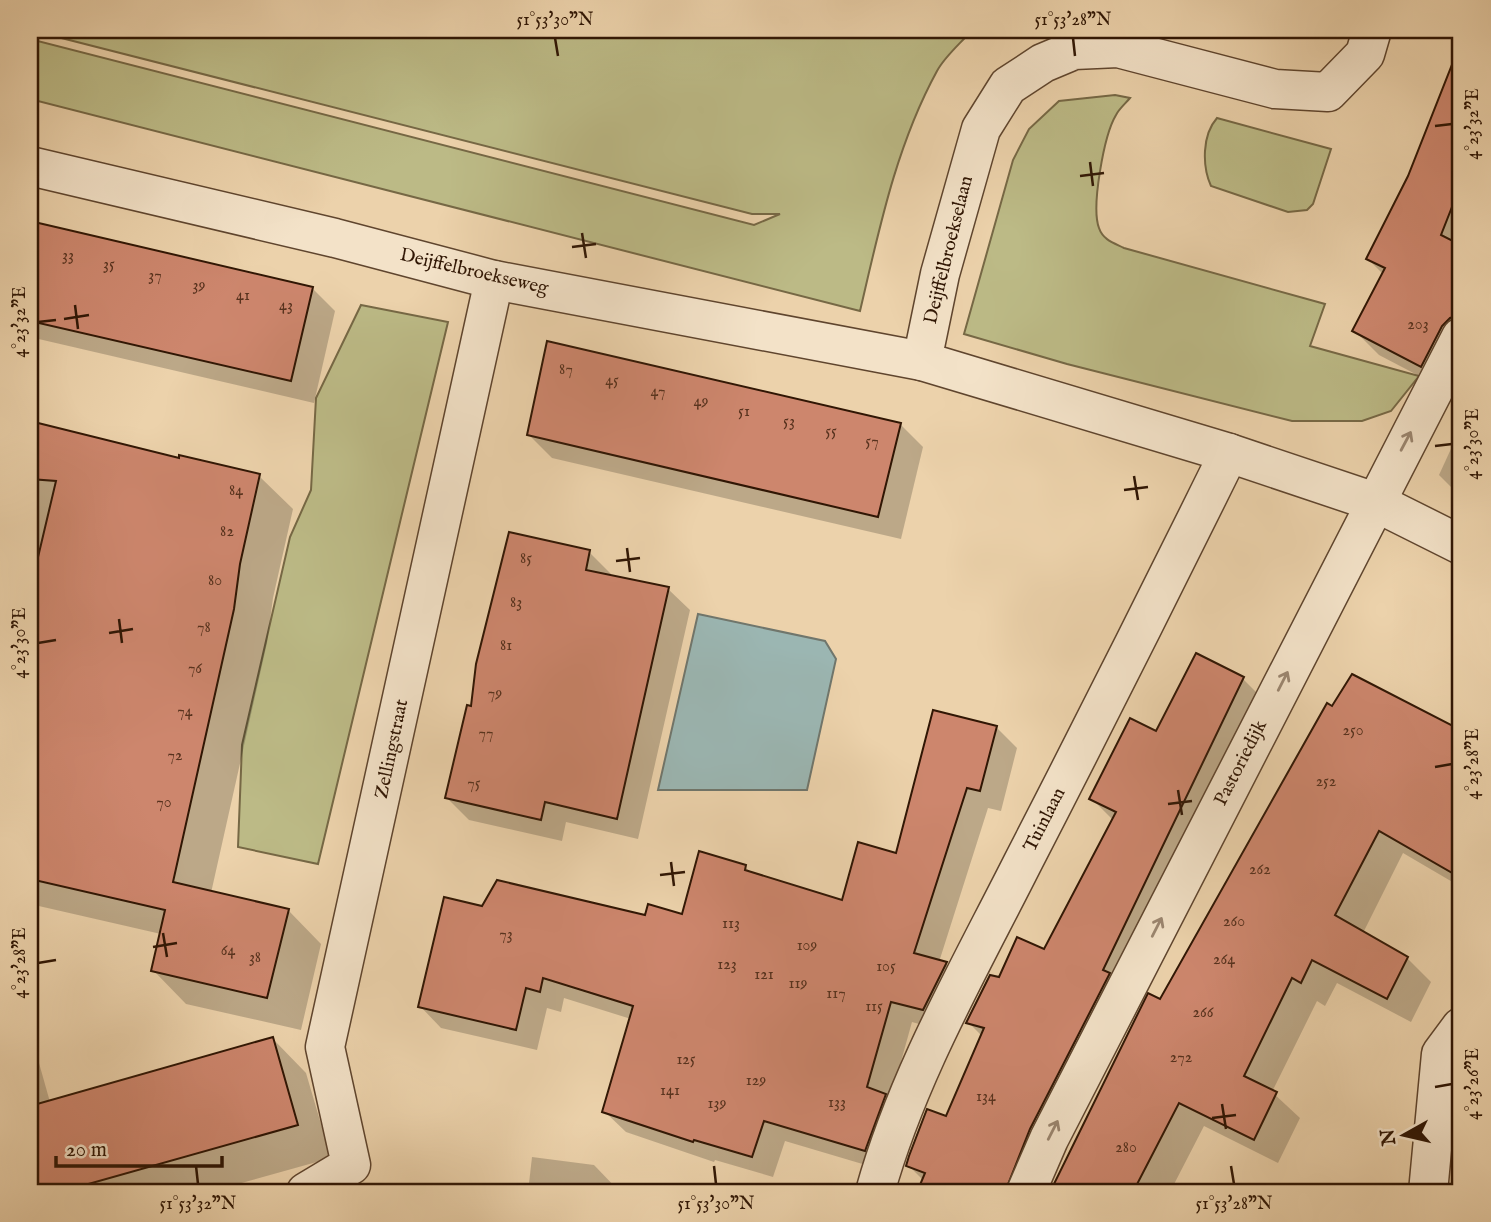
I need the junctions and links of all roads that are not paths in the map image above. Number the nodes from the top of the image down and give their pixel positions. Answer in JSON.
{"nodes":[{"id":1,"x":1372,"y":30,"type":"edge"},
{"id":2,"x":30,"y":166,"type":"edge"},
{"id":3,"x":494,"y":280,"type":"junction"},
{"id":4,"x":1461,"y":337,"type":"edge"},
{"id":5,"x":922,"y":361,"type":"junction"},
{"id":6,"x":1229,"y":453,"type":"junction"},
{"id":7,"x":1375,"y":502,"type":"junction"},
{"id":8,"x":1461,"y":545,"type":"edge"},
{"id":9,"x":1461,"y":1027,"type":"edge"},
{"id":10,"x":306,"y":1192,"type":"edge"},
{"id":11,"x":875,"y":1192,"type":"edge"},
{"id":12,"x":1026,"y":1192,"type":"edge"},
{"id":13,"x":1428,"y":1192,"type":"edge"}],
"edges":[{"from":1,"to":5,"type":"street","name":"Deijffelbroekselaan"},
{"from":2,"to":3,"type":"street","name":"Deijffelbroekseweg"},
{"from":3,"to":5,"type":"street","name":"Deijffelbroekseweg"},
{"from":3,"to":10,"type":"street","name":"Zellingstraat"},
{"from":7,"to":4,"type":"street","name":"Pastoriedijk","one_way":true},
{"from":5,"to":6,"type":"street"},
{"from":6,"to":7,"type":"street"},
{"from":6,"to":11,"type":"street","name":"Tuinlaan"},
{"from":7,"to":8,"type":"street"},
{"from":12,"to":7,"type":"street","name":"Pastoriedijk","one_way":true},
{"from":9,"to":13,"type":"street"}]}
